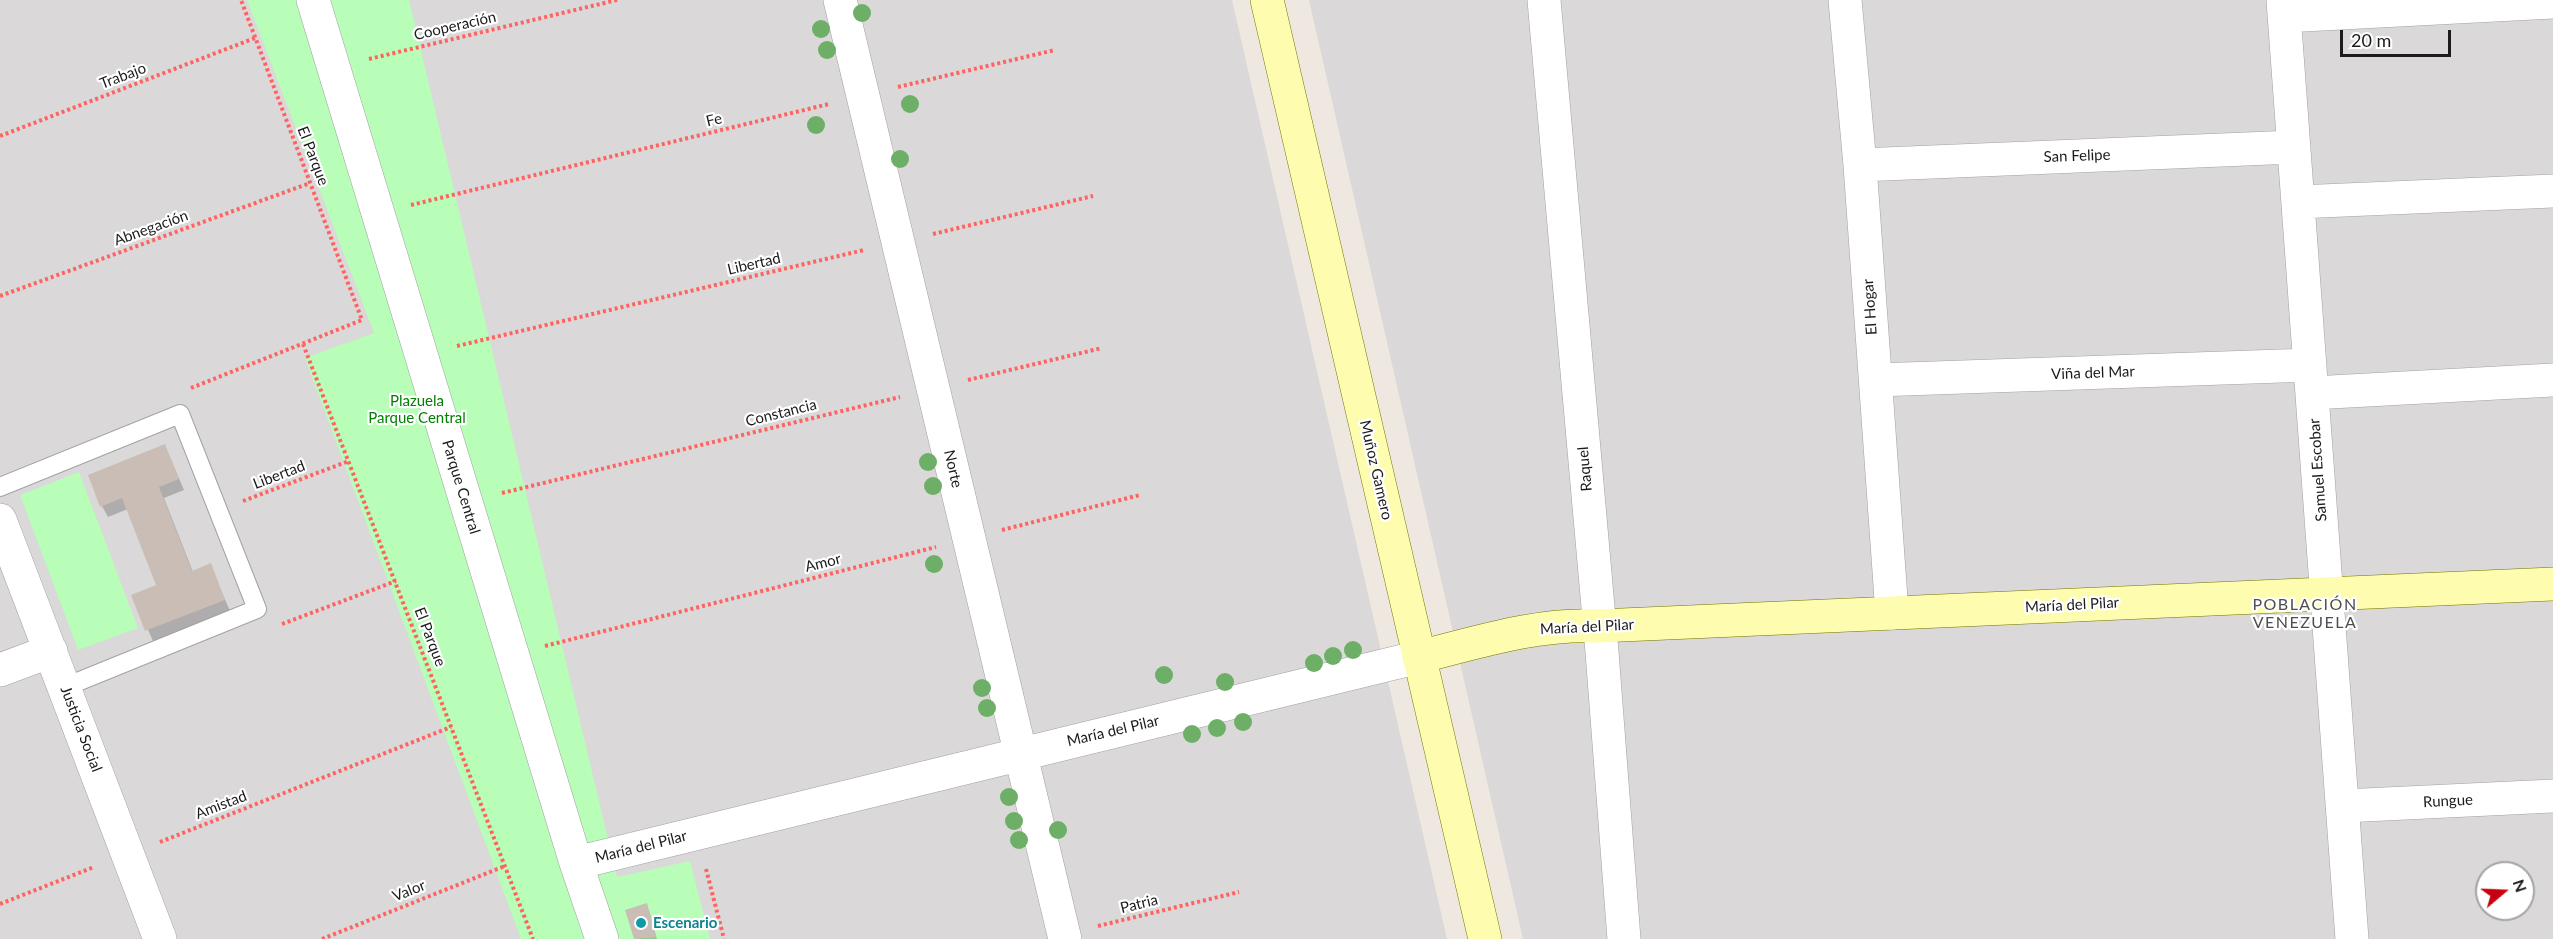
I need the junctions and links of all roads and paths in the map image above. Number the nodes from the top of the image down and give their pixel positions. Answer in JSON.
{"nodes":[{"id":1,"x":241,"y":0,"type":"edge"},
{"id":2,"x":313,"y":0,"type":"edge"},
{"id":3,"x":617,"y":0,"type":"edge"},
{"id":4,"x":840,"y":0,"type":"edge"},
{"id":5,"x":1267,"y":0,"type":"edge"},
{"id":6,"x":1544,"y":0,"type":"edge"},
{"id":7,"x":1845,"y":0,"type":"edge"},
{"id":8,"x":2553,"y":2,"type":"edge"},
{"id":9,"x":2439,"y":4,"type":"edge"},
{"id":10,"x":2284,"y":8,"type":"edge"},
{"id":11,"x":255,"y":38,"type":"junction"},
{"id":12,"x":1055,"y":50,"type":"dead end"},
{"id":13,"x":333,"y":68,"type":"junction"},
{"id":14,"x":863,"y":96,"type":"junction"},
{"id":15,"x":0,"y":136,"type":"edge"},
{"id":16,"x":2294,"y":147,"type":"junction"},
{"id":17,"x":1860,"y":165,"type":"junction"},
{"id":18,"x":310,"y":183,"type":"junction"},
{"id":19,"x":2553,"y":191,"type":"edge"},
{"id":20,"x":1093,"y":196,"type":"dead end"},
{"id":21,"x":2298,"y":202,"type":"junction"},
{"id":22,"x":378,"y":213,"type":"junction"},
{"id":23,"x":898,"y":242,"type":"junction"},
{"id":24,"x":0,"y":296,"type":"edge"},
{"id":25,"x":363,"y":320,"type":"dead end"},
{"id":26,"x":303,"y":344,"type":"dead end"},
{"id":27,"x":1102,"y":348,"type":"dead end"},
{"id":28,"x":421,"y":355,"type":"junction"},
{"id":29,"x":2311,"y":379,"type":"junction"},
{"id":30,"x":2553,"y":380,"type":"edge"},
{"id":31,"x":1876,"y":381,"type":"junction"},
{"id":32,"x":933,"y":389,"type":"junction"},
{"id":33,"x":349,"y":461,"type":"junction"},
{"id":34,"x":0,"y":488,"type":"edge"},
{"id":35,"x":1140,"y":495,"type":"dead end"},
{"id":36,"x":466,"y":502,"type":"junction"},
{"id":37,"x":218,"y":511,"type":"junction"},
{"id":38,"x":0,"y":520,"type":"edge"},
{"id":39,"x":969,"y":538,"type":"junction"},
{"id":40,"x":2553,"y":584,"type":"edge"},
{"id":41,"x":2327,"y":594,"type":"junction"},
{"id":42,"x":1892,"y":613,"type":"junction"},
{"id":43,"x":1599,"y":626,"type":"junction"},
{"id":44,"x":51,"y":651,"type":"junction"},
{"id":45,"x":512,"y":654,"type":"junction"},
{"id":46,"x":1419,"y":657,"type":"junction"},
{"id":47,"x":0,"y":670,"type":"edge"},
{"id":48,"x":65,"y":687,"type":"junction"},
{"id":49,"x":452,"y":727,"type":"junction"},
{"id":50,"x":1020,"y":753,"type":"junction"},
{"id":51,"x":2553,"y":796,"type":"edge"},
{"id":52,"x":2343,"y":806,"type":"junction"},
{"id":53,"x":698,"y":833,"type":"junction"},
{"id":54,"x":128,"y":854,"type":"junction"},
{"id":55,"x":576,"y":863,"type":"junction"},
{"id":56,"x":505,"y":866,"type":"junction"},
{"id":57,"x":1239,"y":892,"type":"dead end"},
{"id":58,"x":0,"y":904,"type":"edge"},
{"id":59,"x":1064,"y":937,"type":"edge"},
{"id":60,"x":160,"y":939,"type":"edge"},
{"id":61,"x":322,"y":939,"type":"edge"},
{"id":62,"x":533,"y":939,"type":"edge"},
{"id":63,"x":602,"y":939,"type":"edge"},
{"id":64,"x":724,"y":939,"type":"edge"},
{"id":65,"x":1485,"y":939,"type":"edge"},
{"id":66,"x":1624,"y":939,"type":"edge"},
{"id":67,"x":2352,"y":939,"type":"edge"}],
"edges":[{"from":1,"to":11,"type":"path","name":"El Parque"},
{"from":2,"to":13,"type":"street","name":"Parque Central"},
{"from":3,"to":13,"type":"path","name":"Cooperación"},
{"from":4,"to":14,"type":"street","name":"Norte"},
{"from":5,"to":46,"type":"street","name":"Muñoz Gamero"},
{"from":6,"to":43,"type":"street","name":"Raquel"},
{"from":7,"to":17,"type":"street","name":"El Hogar"},
{"from":8,"to":9,"type":"street"},
{"from":9,"to":10,"type":"street"},
{"from":10,"to":16,"type":"street","name":"Samuel Escobar"},
{"from":11,"to":15,"type":"path","name":"Trabajo"},
{"from":11,"to":18,"type":"path","name":"El Parque"},
{"from":12,"to":14,"type":"path","name":"Fe"},
{"from":13,"to":22,"type":"street","name":"Parque Central"},
{"from":14,"to":22,"type":"path","name":"Fe"},
{"from":14,"to":23,"type":"street","name":"Norte"},
{"from":16,"to":17,"type":"street","name":"San Felipe"},
{"from":16,"to":21,"type":"street","name":"Samuel Escobar"},
{"from":17,"to":31,"type":"street","name":"El Hogar"},
{"from":18,"to":24,"type":"path","name":"Abnegación"},
{"from":18,"to":25,"type":"path","name":"El Parque"},
{"from":19,"to":21,"type":"street"},
{"from":20,"to":23,"type":"path","name":"Libertad"},
{"from":21,"to":29,"type":"street","name":"Samuel Escobar"},
{"from":22,"to":28,"type":"street","name":"Parque Central"},
{"from":23,"to":28,"type":"path","name":"Libertad"},
{"from":23,"to":32,"type":"street","name":"Norte"},
{"from":26,"to":33,"type":"path","name":"El Parque"},
{"from":27,"to":32,"type":"path","name":"Constancia"},
{"from":28,"to":36,"type":"street","name":"Parque Central"},
{"from":29,"to":30,"type":"street","name":"Viña del Mar"},
{"from":29,"to":31,"type":"street","name":"Viña del Mar"},
{"from":29,"to":41,"type":"street","name":"Samuel Escobar"},
{"from":31,"to":42,"type":"street","name":"El Hogar"},
{"from":32,"to":36,"type":"path","name":"Constancia"},
{"from":32,"to":39,"type":"street","name":"Norte"},
{"from":33,"to":37,"type":"path","name":"Libertad"},
{"from":33,"to":49,"type":"path","name":"El Parque"},
{"from":34,"to":37,"type":"lane"},
{"from":35,"to":39,"type":"path","name":"Amor"},
{"from":36,"to":45,"type":"street","name":"Parque Central"},
{"from":37,"to":48,"type":"lane"},
{"from":38,"to":44,"type":"street","name":"Justicia Social"},
{"from":39,"to":45,"type":"path","name":"Amor"},
{"from":39,"to":50,"type":"street","name":"Norte"},
{"from":40,"to":41,"type":"street","name":"María del Pilar"},
{"from":41,"to":42,"type":"street","name":"María del Pilar"},
{"from":41,"to":52,"type":"street","name":"Samuel Escobar"},
{"from":42,"to":43,"type":"street","name":"María del Pilar"},
{"from":43,"to":46,"type":"street","name":"María del Pilar"},
{"from":43,"to":66,"type":"street","name":"Raquel"},
{"from":44,"to":47,"type":"street"},
{"from":44,"to":48,"type":"street","name":"Justicia Social"},
{"from":45,"to":55,"type":"street","name":"Parque Central"},
{"from":46,"to":50,"type":"street","name":"María del Pilar"},
{"from":46,"to":65,"type":"street","name":"Muñoz Gamero"},
{"from":48,"to":54,"type":"street","name":"Justicia Social"},
{"from":49,"to":54,"type":"path","name":"Amistad"},
{"from":49,"to":56,"type":"path","name":"El Parque"},
{"from":50,"to":53,"type":"street","name":"María del Pilar"},
{"from":50,"to":59,"type":"street","name":"Norte"},
{"from":51,"to":52,"type":"street","name":"Rungue"},
{"from":52,"to":67,"type":"street","name":"Samuel Escobar"},
{"from":53,"to":55,"type":"street","name":"María del Pilar"},
{"from":53,"to":64,"type":"path"},
{"from":54,"to":58,"type":"path","name":"Amistad"},
{"from":54,"to":60,"type":"street","name":"Justicia Social"},
{"from":55,"to":63,"type":"street","name":"Parque Central"},
{"from":56,"to":61,"type":"path","name":"Valor"},
{"from":56,"to":62,"type":"path","name":"El Parque"},
{"from":57,"to":59,"type":"path","name":"Patria"}]}
